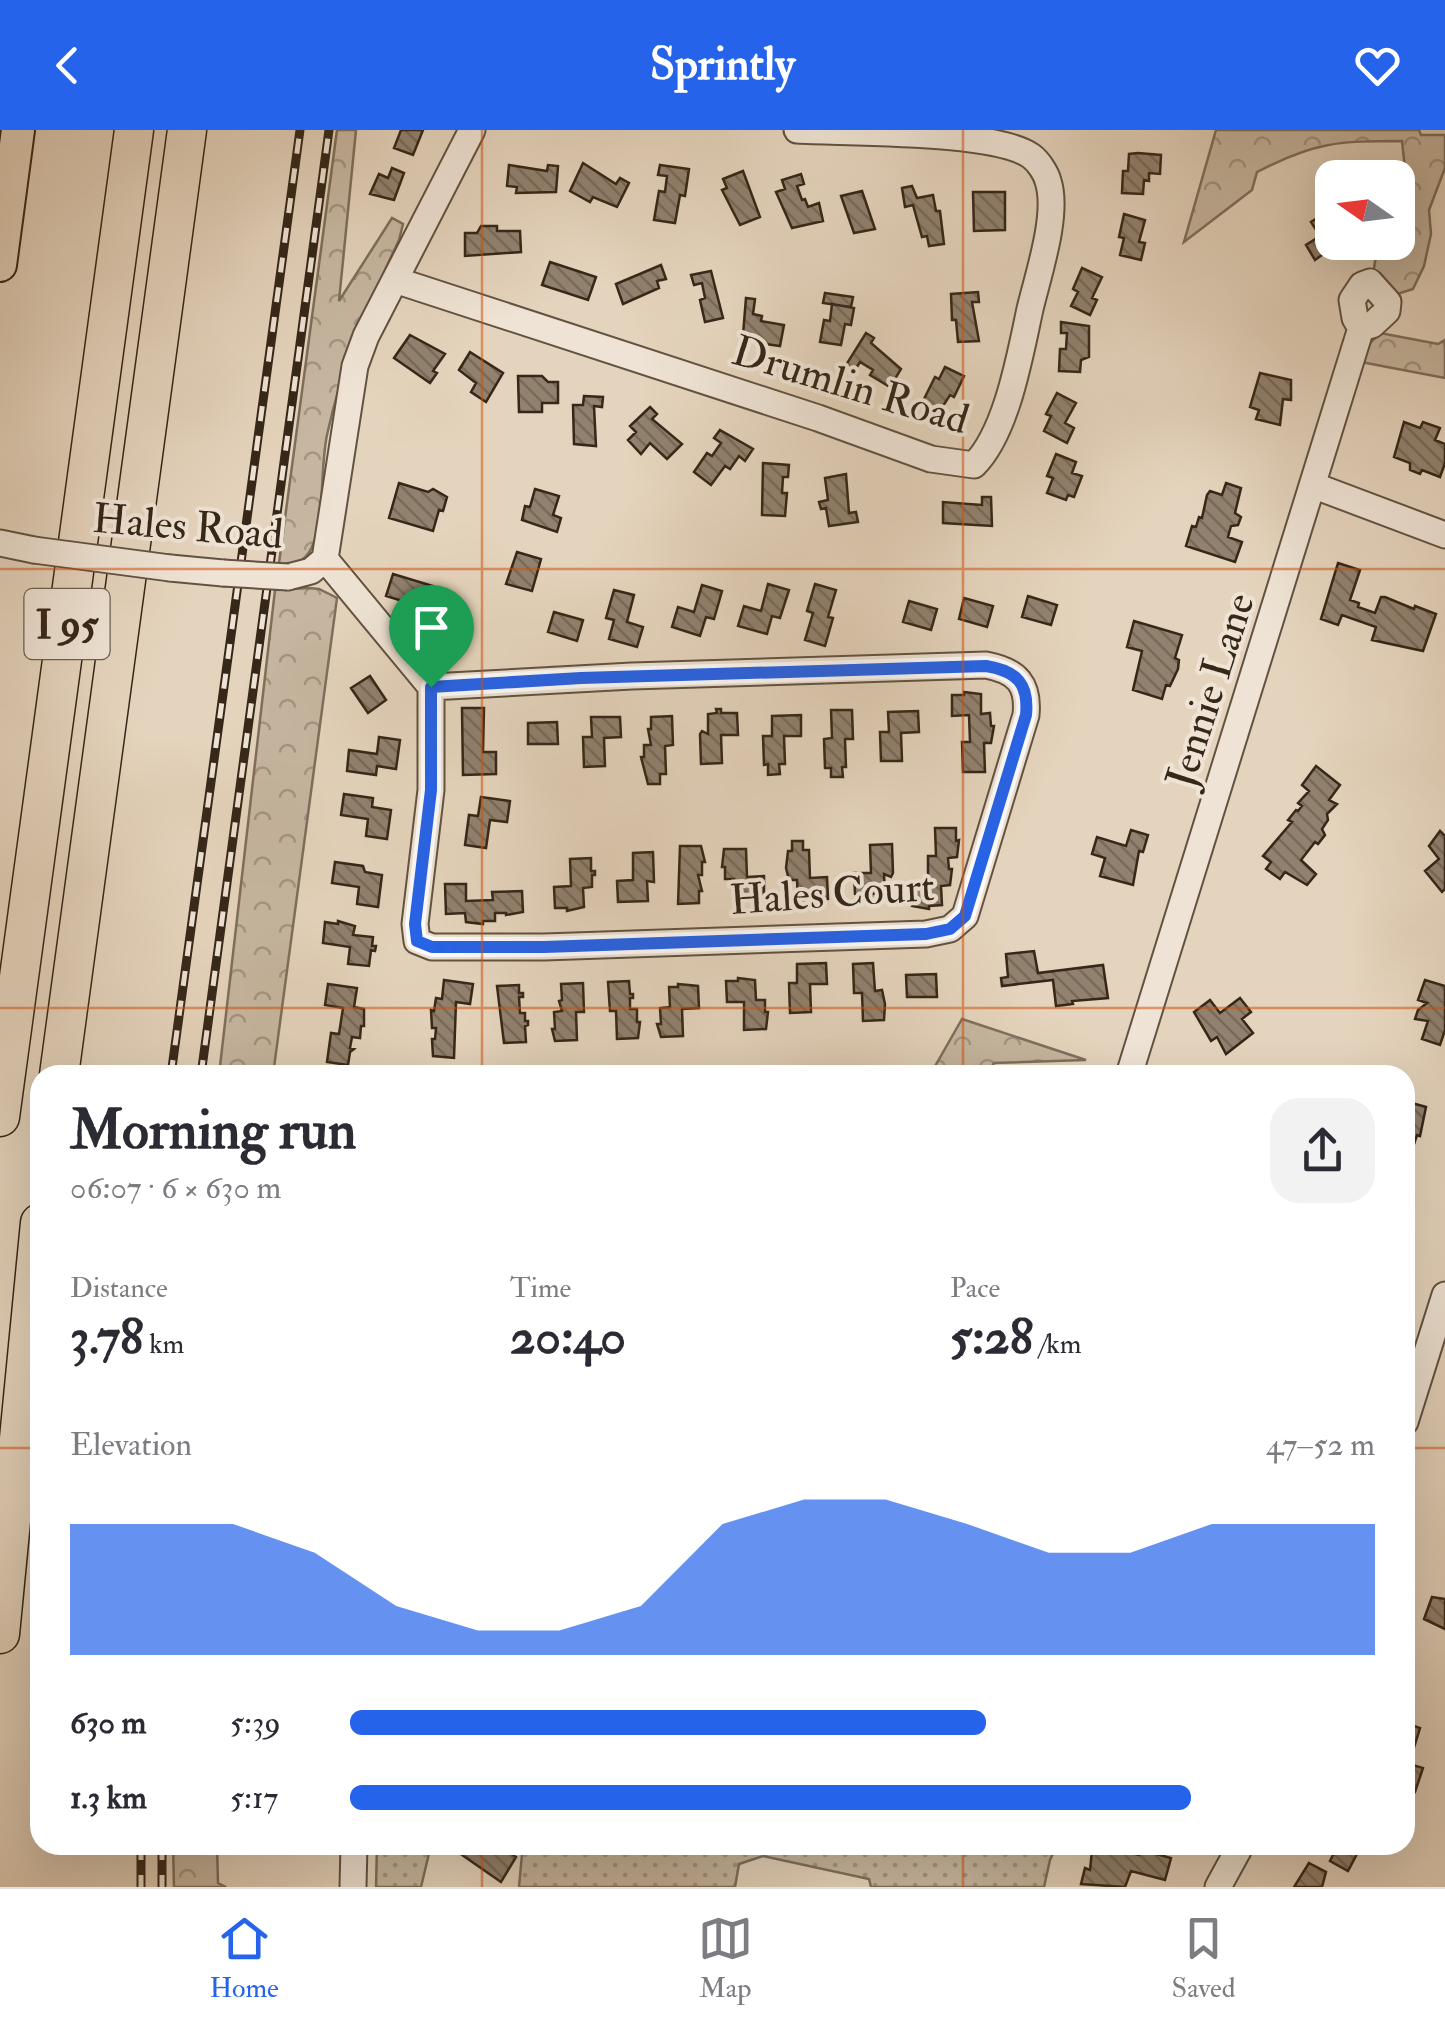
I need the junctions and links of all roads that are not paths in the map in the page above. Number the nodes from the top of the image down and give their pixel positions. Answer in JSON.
{"nodes":[{"id":1,"x":134,"y":130,"type":"edge"},
{"id":2,"x":187,"y":130,"type":"edge"},
{"id":3,"x":472,"y":130,"type":"edge"},
{"id":4,"x":797,"y":130,"type":"edge"},
{"id":5,"x":11,"y":141,"type":"edge"},
{"id":6,"x":0,"y":266,"type":"edge"},
{"id":7,"x":395,"y":280,"type":"junction"},
{"id":8,"x":1362,"y":328,"type":"dead end"},
{"id":9,"x":1315,"y":486,"type":"junction"},
{"id":10,"x":1445,"y":535,"type":"edge"},
{"id":11,"x":0,"y":543,"type":"edge"},
{"id":12,"x":325,"y":559,"type":"junction"},
{"id":13,"x":431,"y":687,"type":"junction"},
{"id":14,"x":59,"y":1065,"type":"edge"},
{"id":15,"x":1132,"y":1065,"type":"edge"},
{"id":16,"x":0,"y":1117,"type":"edge"},
{"id":17,"x":1445,"y":1295,"type":"edge"},
{"id":18,"x":30,"y":1326,"type":"edge"},
{"id":19,"x":1415,"y":1390,"type":"edge"},
{"id":20,"x":0,"y":1634,"type":"edge"},
{"id":21,"x":354,"y":1855,"type":"edge"},
{"id":22,"x":1236,"y":1855,"type":"edge"},
{"id":23,"x":353,"y":1887,"type":"edge"},
{"id":24,"x":1218,"y":1887,"type":"edge"}],
"edges":[{"from":1,"to":16,"type":"highway","number":"I 95"},
{"from":2,"to":14,"type":"highway","number":"I 95"},
{"from":3,"to":7,"type":"street","name":"Hales Road"},
{"from":4,"to":7,"type":"street","name":"Drumlin Road"},
{"from":5,"to":6,"type":"main road"},
{"from":7,"to":12,"type":"street","name":"Hales Road"},
{"from":8,"to":9,"type":"street","name":"Jennie Lane"},
{"from":9,"to":10,"type":"street"},
{"from":9,"to":15,"type":"street","name":"Jennie Lane"},
{"from":11,"to":12,"type":"street","name":"Hales Road","bridge":true},
{"from":12,"to":13,"type":"street"},
{"from":13,"to":13,"type":"street","name":"Hales Court"},
{"from":17,"to":19,"type":"street"},
{"from":18,"to":20,"type":"highway"},
{"from":21,"to":23,"type":"street"},
{"from":22,"to":24,"type":"street"}]}
